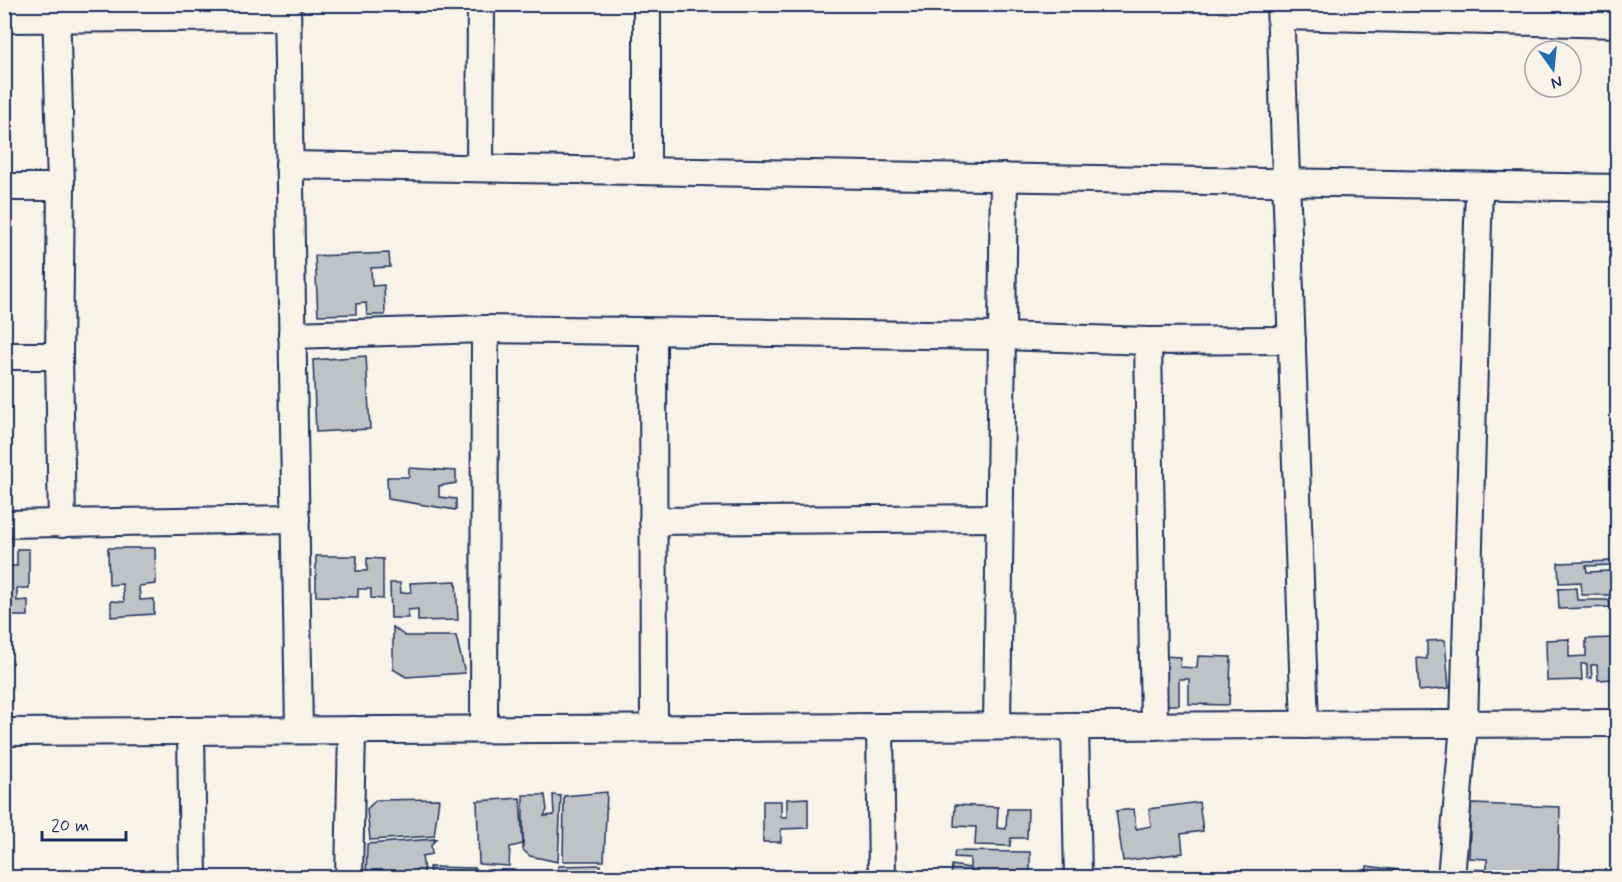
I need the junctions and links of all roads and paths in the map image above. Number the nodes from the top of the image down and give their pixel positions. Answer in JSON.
{"nodes":[{"id":1,"x":481,"y":4,"type":"edge"},
{"id":2,"x":646,"y":4,"type":"edge"},
{"id":3,"x":1281,"y":10,"type":"edge"},
{"id":4,"x":287,"y":11,"type":"edge"},
{"id":5,"x":56,"y":12,"type":"edge"},
{"id":6,"x":4,"y":19,"type":"edge"},
{"id":7,"x":1617,"y":24,"type":"edge"},
{"id":8,"x":289,"y":165,"type":"junction"},
{"id":9,"x":480,"y":168,"type":"junction"},
{"id":10,"x":647,"y":171,"type":"junction"},
{"id":11,"x":1004,"y":177,"type":"junction"},
{"id":12,"x":1288,"y":182,"type":"junction"},
{"id":13,"x":1479,"y":186,"type":"junction"},
{"id":14,"x":4,"y":187,"type":"edge"},
{"id":15,"x":61,"y":187,"type":"junction"},
{"id":16,"x":1617,"y":188,"type":"edge"},
{"id":17,"x":485,"y":330,"type":"junction"},
{"id":18,"x":653,"y":333,"type":"junction"},
{"id":19,"x":292,"y":335,"type":"junction"},
{"id":20,"x":1002,"y":336,"type":"junction"},
{"id":21,"x":1292,"y":340,"type":"junction"},
{"id":22,"x":1148,"y":342,"type":"junction"},
{"id":23,"x":4,"y":356,"type":"edge"},
{"id":24,"x":59,"y":356,"type":"junction"},
{"id":25,"x":1000,"y":518,"type":"junction"},
{"id":26,"x":296,"y":519,"type":"junction"},
{"id":27,"x":653,"y":521,"type":"junction"},
{"id":28,"x":4,"y":524,"type":"edge"},
{"id":29,"x":62,"y":524,"type":"junction"},
{"id":30,"x":1617,"y":723,"type":"edge"},
{"id":31,"x":1464,"y":724,"type":"junction"},
{"id":32,"x":1305,"y":725,"type":"junction"},
{"id":33,"x":997,"y":726,"type":"junction"},
{"id":34,"x":1075,"y":726,"type":"junction"},
{"id":35,"x":1154,"y":726,"type":"junction"},
{"id":36,"x":880,"y":727,"type":"junction"},
{"id":37,"x":654,"y":728,"type":"junction"},
{"id":38,"x":484,"y":729,"type":"junction"},
{"id":39,"x":191,"y":730,"type":"junction"},
{"id":40,"x":299,"y":730,"type":"junction"},
{"id":41,"x":352,"y":730,"type":"junction"},
{"id":42,"x":4,"y":732,"type":"edge"},
{"id":43,"x":193,"y":878,"type":"edge"},
{"id":44,"x":349,"y":878,"type":"edge"},
{"id":45,"x":882,"y":878,"type":"edge"},
{"id":46,"x":1078,"y":878,"type":"edge"},
{"id":47,"x":1451,"y":878,"type":"edge"}],
"edges":[{"from":1,"to":9,"type":"street"},
{"from":2,"to":10,"type":"street"},
{"from":3,"to":7,"type":"street"},
{"from":3,"to":12,"type":"street"},
{"from":4,"to":5,"type":"street"},
{"from":4,"to":8,"type":"street"},
{"from":5,"to":6,"type":"street"},
{"from":5,"to":15,"type":"street"},
{"from":8,"to":9,"type":"street"},
{"from":8,"to":19,"type":"street"},
{"from":9,"to":10,"type":"street"},
{"from":10,"to":11,"type":"street"},
{"from":11,"to":12,"type":"street"},
{"from":11,"to":20,"type":"street"},
{"from":12,"to":13,"type":"street"},
{"from":12,"to":21,"type":"street"},
{"from":13,"to":16,"type":"street"},
{"from":13,"to":31,"type":"street"},
{"from":14,"to":15,"type":"street"},
{"from":15,"to":24,"type":"street"},
{"from":17,"to":18,"type":"street"},
{"from":17,"to":19,"type":"street"},
{"from":17,"to":38,"type":"street"},
{"from":18,"to":20,"type":"street"},
{"from":18,"to":27,"type":"street"},
{"from":19,"to":26,"type":"street"},
{"from":20,"to":22,"type":"street"},
{"from":20,"to":25,"type":"street"},
{"from":21,"to":22,"type":"street"},
{"from":21,"to":32,"type":"street"},
{"from":22,"to":35,"type":"street"},
{"from":23,"to":24,"type":"street"},
{"from":24,"to":29,"type":"street"},
{"from":25,"to":27,"type":"street"},
{"from":25,"to":33,"type":"street"},
{"from":26,"to":29,"type":"street"},
{"from":26,"to":40,"type":"street"},
{"from":27,"to":37,"type":"street"},
{"from":28,"to":29,"type":"street"},
{"from":30,"to":31,"type":"street"},
{"from":31,"to":32,"type":"street"},
{"from":31,"to":47,"type":"street"},
{"from":32,"to":35,"type":"street"},
{"from":33,"to":34,"type":"street"},
{"from":33,"to":36,"type":"street"},
{"from":34,"to":35,"type":"street"},
{"from":34,"to":46,"type":"street"},
{"from":36,"to":37,"type":"street"},
{"from":36,"to":45,"type":"street"},
{"from":37,"to":38,"type":"street"},
{"from":38,"to":41,"type":"street"},
{"from":39,"to":40,"type":"street"},
{"from":39,"to":42,"type":"street"},
{"from":39,"to":43,"type":"street"},
{"from":40,"to":41,"type":"street"},
{"from":41,"to":44,"type":"street"}]}
